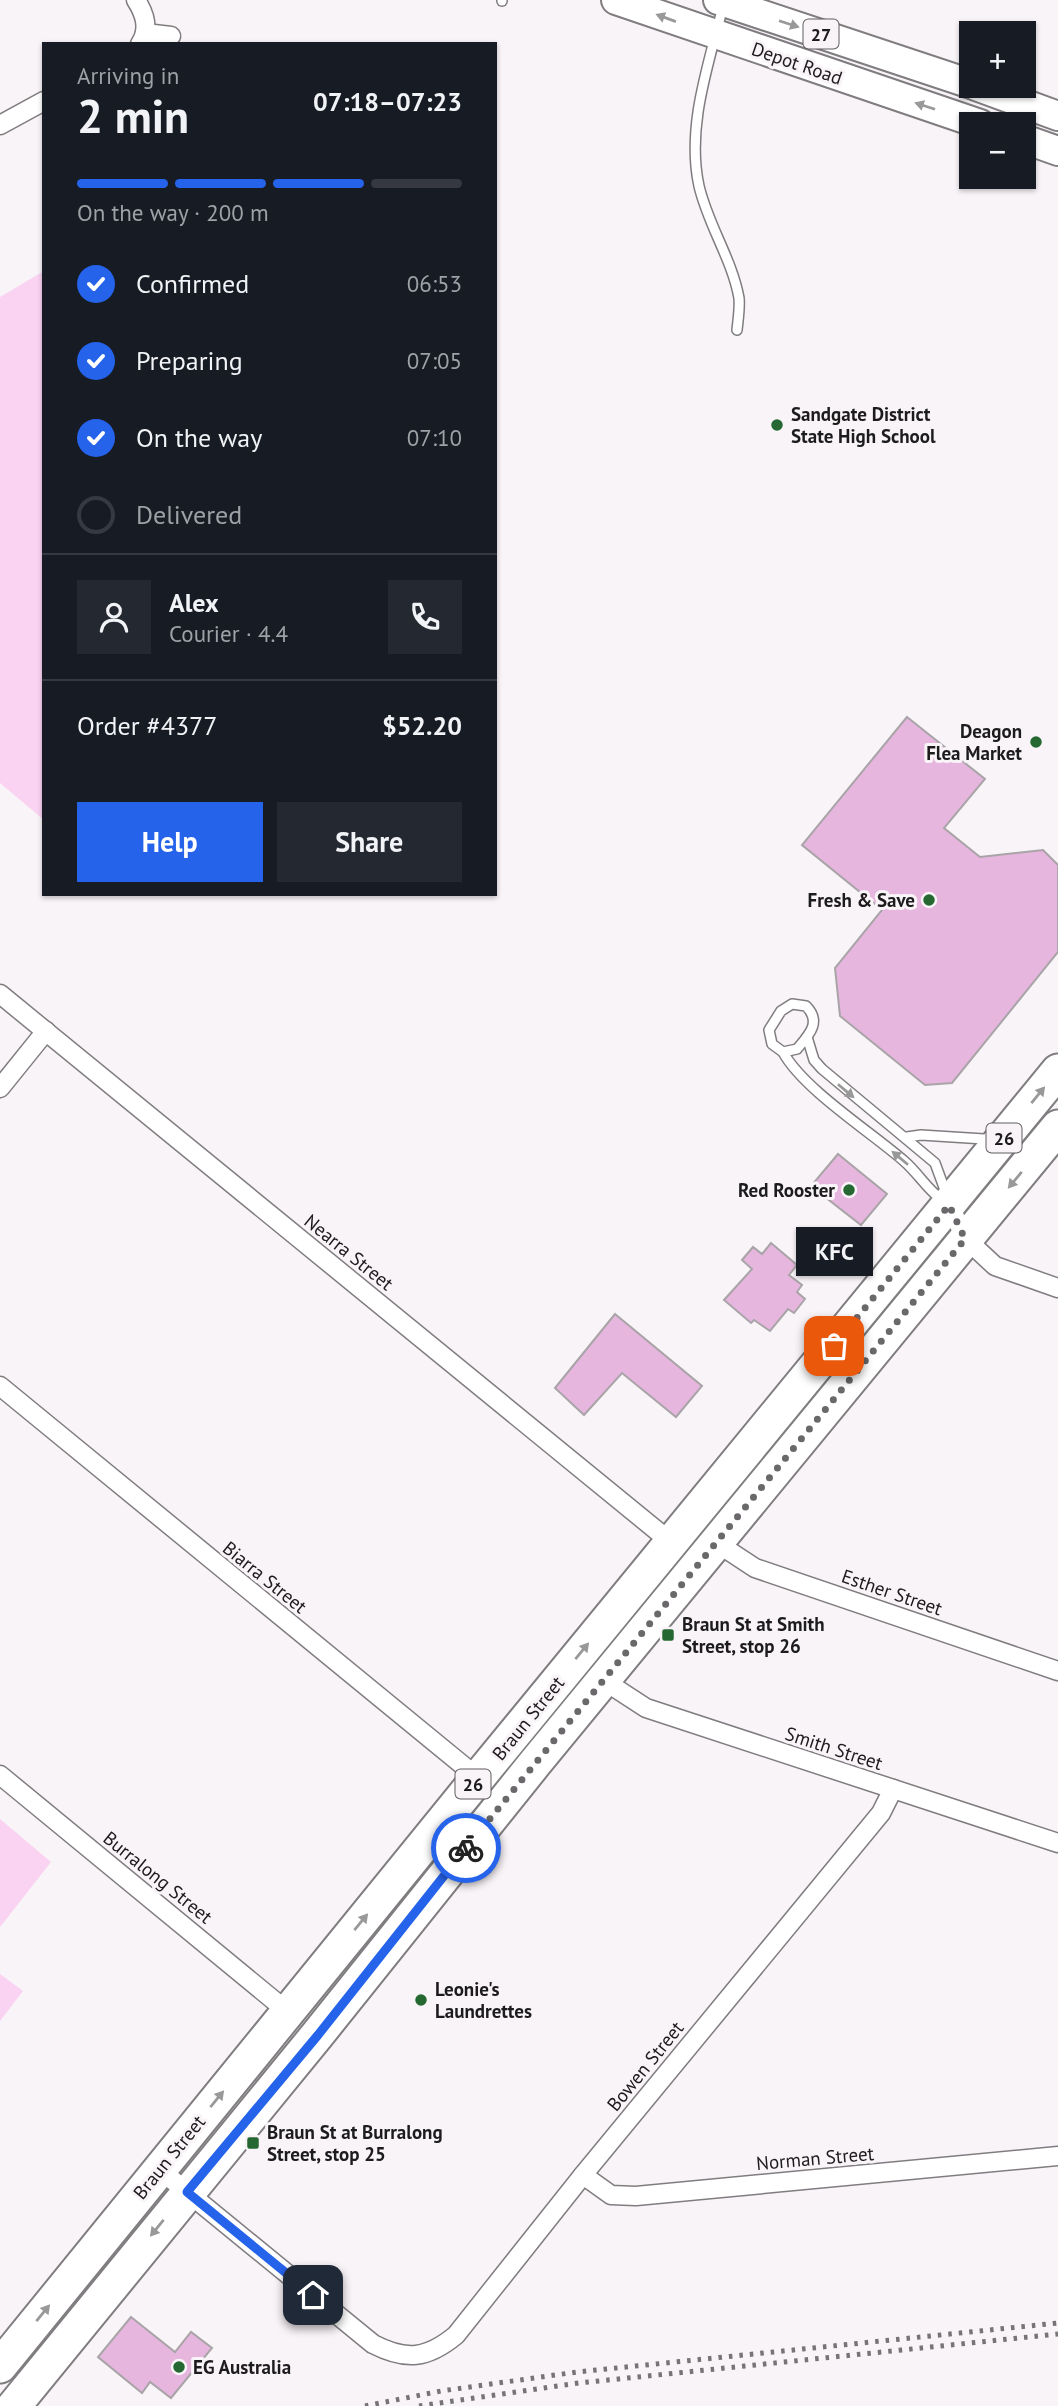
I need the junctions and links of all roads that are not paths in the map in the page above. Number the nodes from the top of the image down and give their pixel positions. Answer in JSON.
{"nodes":[{"id":1,"x":136,"y":0,"type":"edge"},
{"id":2,"x":616,"y":0,"type":"edge"},
{"id":3,"x":721,"y":1,"type":"edge"},
{"id":4,"x":171,"y":36,"type":"dead end"},
{"id":5,"x":716,"y":36,"type":"junction"},
{"id":6,"x":143,"y":38,"type":"edge"},
{"id":7,"x":959,"y":80,"type":"edge"},
{"id":8,"x":1009,"y":98,"type":"edge"},
{"id":9,"x":42,"y":102,"type":"edge"},
{"id":10,"x":1058,"y":116,"type":"edge"},
{"id":11,"x":959,"y":117,"type":"edge"},
{"id":12,"x":0,"y":125,"type":"edge"},
{"id":13,"x":1036,"y":143,"type":"edge"},
{"id":14,"x":1058,"y":151,"type":"edge"},
{"id":15,"x":737,"y":330,"type":"dead end"},
{"id":16,"x":0,"y":994,"type":"edge"},
{"id":17,"x":46,"y":1031,"type":"junction"},
{"id":18,"x":807,"y":1037,"type":"junction"},
{"id":19,"x":783,"y":1052,"type":"junction"},
{"id":20,"x":1058,"y":1071,"type":"edge"},
{"id":21,"x":0,"y":1088,"type":"edge"},
{"id":22,"x":1058,"y":1128,"type":"edge"},
{"id":23,"x":1007,"y":1134,"type":"junction"},
{"id":24,"x":907,"y":1137,"type":"junction"},
{"id":25,"x":949,"y":1205,"type":"junction"},
{"id":26,"x":965,"y":1239,"type":"junction"},
{"id":27,"x":1058,"y":1288,"type":"edge"},
{"id":28,"x":0,"y":1386,"type":"edge"},
{"id":29,"x":672,"y":1543,"type":"junction"},
{"id":30,"x":717,"y":1543,"type":"junction"},
{"id":31,"x":1058,"y":1671,"type":"edge"},
{"id":32,"x":603,"y":1680,"type":"junction"},
{"id":33,"x":0,"y":1775,"type":"edge"},
{"id":34,"x":478,"y":1778,"type":"junction"},
{"id":35,"x":893,"y":1789,"type":"junction"},
{"id":36,"x":505,"y":1799,"type":"junction"},
{"id":37,"x":1058,"y":1843,"type":"edge"},
{"id":38,"x":288,"y":2012,"type":"junction"},
{"id":39,"x":1058,"y":2156,"type":"edge"},
{"id":40,"x":159,"y":2169,"type":"junction"},
{"id":41,"x":583,"y":2175,"type":"junction"},
{"id":42,"x":187,"y":2192,"type":"junction"},
{"id":43,"x":0,"y":2366,"type":"edge"},
{"id":44,"x":14,"y":2406,"type":"edge"}],
"edges":[{"from":1,"to":6,"type":"street"},
{"from":5,"to":2,"type":"main road","name":"Depot Road","number":"27","one_way":true},
{"from":3,"to":5,"type":"lane"},
{"from":3,"to":7,"type":"main road","name":"Depot Road","number":"27","one_way":true},
{"from":4,"to":6,"type":"street"},
{"from":11,"to":5,"type":"main road","name":"Depot Road","number":"27","one_way":true},
{"from":5,"to":15,"type":"lane"},
{"from":8,"to":10,"type":"main road","name":"Depot Road","number":"27"},
{"from":9,"to":12,"type":"street"},
{"from":13,"to":14,"type":"main road"},
{"from":16,"to":17,"type":"street","name":"Nearra Street"},
{"from":17,"to":21,"type":"street"},
{"from":17,"to":29,"type":"street","name":"Nearra Street"},
{"from":18,"to":19,"type":"lane"},
{"from":18,"to":19,"type":"lane"},
{"from":18,"to":24,"type":"lane","one_way":true},
{"from":25,"to":19,"type":"lane","one_way":true},
{"from":23,"to":20,"type":"highway","name":"Braun Street","number":"26","one_way":true},
{"from":22,"to":26,"type":"highway","name":"Braun Street","number":"26","one_way":true},
{"from":23,"to":24,"type":"lane"},
{"from":23,"to":25,"type":"highway","name":"Braun Street","number":"26"},
{"from":24,"to":25,"type":"lane"},
{"from":25,"to":26,"type":"street"},
{"from":25,"to":29,"type":"highway","name":"Braun Street","number":"26"},
{"from":26,"to":27,"type":"street"},
{"from":26,"to":30,"type":"highway","name":"Braun Street","number":"26"},
{"from":28,"to":34,"type":"street","name":"Biarra Street"},
{"from":34,"to":29,"type":"highway","name":"Braun Street","number":"26","one_way":true},
{"from":30,"to":31,"type":"street","name":"Esther Street"},
{"from":30,"to":32,"type":"highway","name":"Braun Street","number":"26"},
{"from":32,"to":35,"type":"street","name":"Smith Street"},
{"from":32,"to":36,"type":"highway","name":"Braun Street","number":"26"},
{"from":33,"to":38,"type":"street","name":"Burralong Street"},
{"from":34,"to":36,"type":"street","name":"Biarra Street"},
{"from":38,"to":34,"type":"highway","name":"Braun Street","number":"26","one_way":true},
{"from":35,"to":37,"type":"street","name":"Smith Street"},
{"from":35,"to":41,"type":"street","name":"Bowen Street"},
{"from":36,"to":42,"type":"highway","name":"Braun Street","number":"26"},
{"from":40,"to":38,"type":"highway","name":"Braun Street","number":"26","one_way":true},
{"from":39,"to":41,"type":"street","name":"Norman Street"},
{"from":40,"to":42,"type":"street"},
{"from":43,"to":40,"type":"highway","name":"Braun Street","number":"26","one_way":true},
{"from":41,"to":42,"type":"street","name":"Bowen Street"},
{"from":42,"to":44,"type":"highway","name":"Braun Street","number":"26","one_way":true}]}
